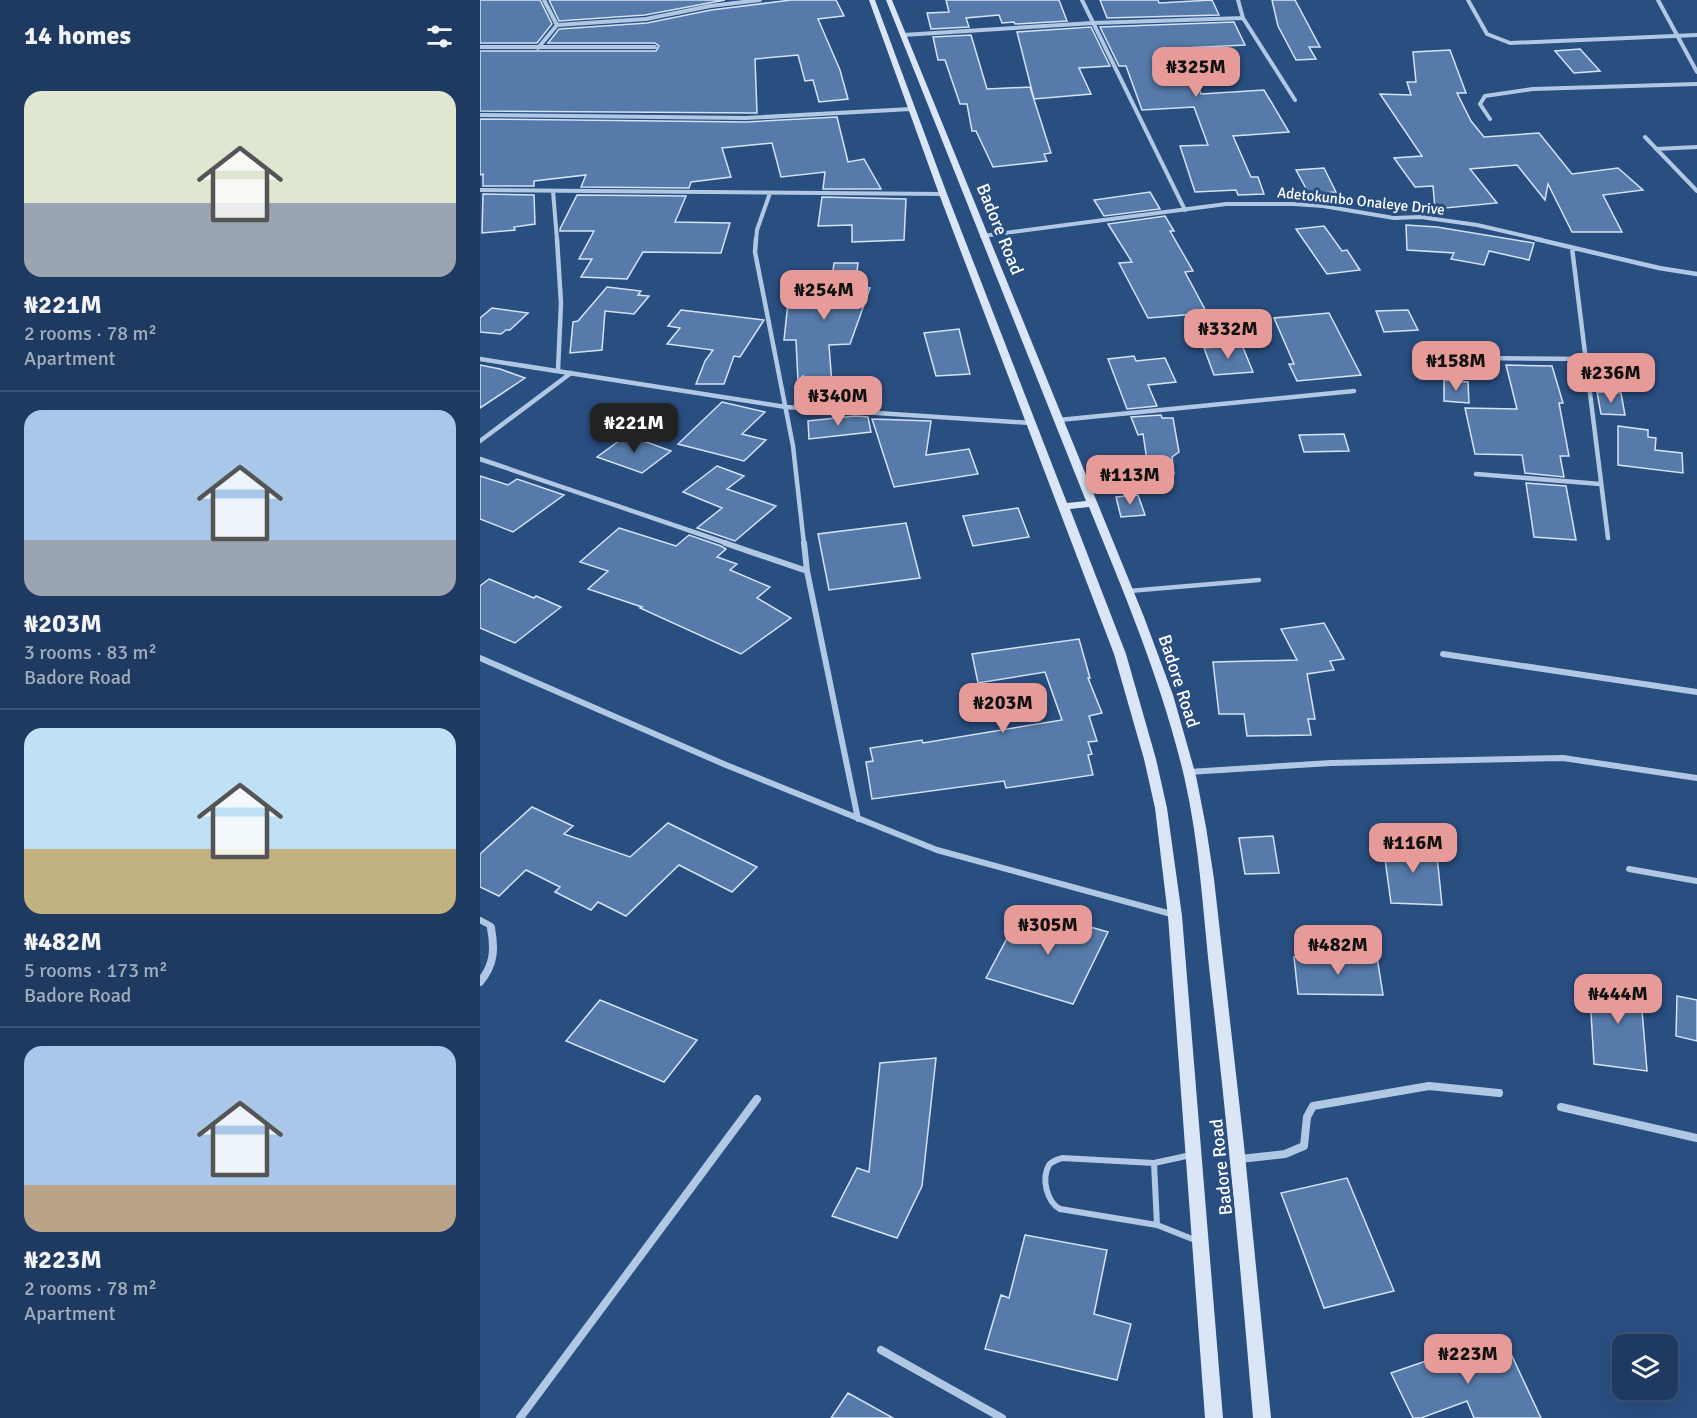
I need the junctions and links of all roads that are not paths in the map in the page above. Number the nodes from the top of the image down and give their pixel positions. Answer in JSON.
{"nodes":[{"id":1,"x":544,"y":0,"type":"edge"},
{"id":2,"x":760,"y":0,"type":"edge"},
{"id":3,"x":872,"y":0,"type":"edge"},
{"id":4,"x":889,"y":0,"type":"edge"},
{"id":5,"x":1082,"y":0,"type":"edge"},
{"id":6,"x":1238,"y":0,"type":"edge"},
{"id":7,"x":1468,"y":0,"type":"edge"},
{"id":8,"x":1658,"y":0,"type":"edge"},
{"id":9,"x":1243,"y":18,"type":"junction"},
{"id":10,"x":1093,"y":23,"type":"junction"},
{"id":11,"x":557,"y":26,"type":"junction"},
{"id":12,"x":903,"y":35,"type":"junction"},
{"id":13,"x":1677,"y":35,"type":"junction"},
{"id":14,"x":1697,"y":35,"type":"edge"},
{"id":15,"x":480,"y":46,"type":"edge"},
{"id":16,"x":655,"y":47,"type":"dead end"},
{"id":17,"x":538,"y":48,"type":"junction"},
{"id":18,"x":1697,"y":72,"type":"edge"},
{"id":19,"x":1697,"y":84,"type":"edge"},
{"id":20,"x":1295,"y":100,"type":"dead end"},
{"id":21,"x":911,"y":109,"type":"junction"},
{"id":22,"x":480,"y":115,"type":"edge"},
{"id":23,"x":1490,"y":119,"type":"dead end"},
{"id":24,"x":1645,"y":137,"type":"dead end"},
{"id":25,"x":1697,"y":147,"type":"edge"},
{"id":26,"x":1656,"y":149,"type":"junction"},
{"id":27,"x":480,"y":190,"type":"edge"},
{"id":28,"x":553,"y":191,"type":"junction"},
{"id":29,"x":1697,"y":191,"type":"edge"},
{"id":30,"x":770,"y":193,"type":"junction"},
{"id":31,"x":943,"y":194,"type":"junction"},
{"id":32,"x":1185,"y":210,"type":"junction"},
{"id":33,"x":982,"y":236,"type":"junction"},
{"id":34,"x":1572,"y":248,"type":"junction"},
{"id":35,"x":1697,"y":274,"type":"edge"},
{"id":36,"x":1422,"y":353,"type":"dead end"},
{"id":37,"x":480,"y":359,"type":"edge"},
{"id":38,"x":1585,"y":359,"type":"junction"},
{"id":39,"x":558,"y":370,"type":"junction"},
{"id":40,"x":571,"y":373,"type":"junction"},
{"id":41,"x":1354,"y":392,"type":"dead end"},
{"id":42,"x":786,"y":406,"type":"junction"},
{"id":43,"x":1059,"y":420,"type":"junction"},
{"id":44,"x":1031,"y":423,"type":"junction"},
{"id":45,"x":480,"y":441,"type":"edge"},
{"id":46,"x":480,"y":459,"type":"edge"},
{"id":47,"x":1476,"y":474,"type":"dead end"},
{"id":48,"x":1600,"y":484,"type":"junction"},
{"id":49,"x":1092,"y":504,"type":"junction"},
{"id":50,"x":1062,"y":507,"type":"junction"},
{"id":51,"x":1608,"y":538,"type":"dead end"},
{"id":52,"x":807,"y":572,"type":"junction"},
{"id":53,"x":1259,"y":580,"type":"dead end"},
{"id":54,"x":1129,"y":591,"type":"junction"},
{"id":55,"x":1443,"y":654,"type":"dead end"},
{"id":56,"x":480,"y":658,"type":"edge"},
{"id":57,"x":1697,"y":692,"type":"edge"},
{"id":58,"x":1189,"y":771,"type":"junction"},
{"id":59,"x":1697,"y":778,"type":"edge"},
{"id":60,"x":858,"y":819,"type":"junction"},
{"id":61,"x":1629,"y":869,"type":"dead end"},
{"id":62,"x":1697,"y":881,"type":"edge"},
{"id":63,"x":1175,"y":916,"type":"junction"},
{"id":64,"x":480,"y":920,"type":"edge"},
{"id":65,"x":480,"y":982,"type":"edge"},
{"id":66,"x":1499,"y":1093,"type":"dead end"},
{"id":67,"x":757,"y":1099,"type":"dead end"},
{"id":68,"x":1561,"y":1107,"type":"dead end"},
{"id":69,"x":1697,"y":1138,"type":"edge"},
{"id":70,"x":1193,"y":1155,"type":"junction"},
{"id":71,"x":1240,"y":1159,"type":"junction"},
{"id":72,"x":1154,"y":1163,"type":"junction"},
{"id":73,"x":1157,"y":1225,"type":"junction"},
{"id":74,"x":1200,"y":1243,"type":"junction"},
{"id":75,"x":881,"y":1350,"type":"dead end"},
{"id":76,"x":520,"y":1418,"type":"edge"},
{"id":77,"x":1002,"y":1418,"type":"edge"},
{"id":78,"x":1214,"y":1418,"type":"edge"},
{"id":79,"x":1262,"y":1418,"type":"edge"}],
"edges":[{"from":1,"to":11,"type":"street"},
{"from":2,"to":11,"type":"street"},
{"from":3,"to":21,"type":"main road","name":"Badore Road"},
{"from":4,"to":12,"type":"main road","name":"Badore Road"},
{"from":5,"to":10,"type":"street"},
{"from":6,"to":9,"type":"street"},
{"from":7,"to":13,"type":"street"},
{"from":8,"to":13,"type":"street"},
{"from":9,"to":10,"type":"street"},
{"from":9,"to":20,"type":"street"},
{"from":10,"to":12,"type":"street"},
{"from":10,"to":32,"type":"street"},
{"from":11,"to":17,"type":"street"},
{"from":12,"to":33,"type":"main road","name":"Badore Road"},
{"from":13,"to":14,"type":"street"},
{"from":13,"to":18,"type":"street"},
{"from":15,"to":17,"type":"street"},
{"from":16,"to":17,"type":"street"},
{"from":19,"to":23,"type":"street"},
{"from":21,"to":22,"type":"street"},
{"from":21,"to":31,"type":"main road","name":"Badore Road"},
{"from":24,"to":26,"type":"street"},
{"from":25,"to":26,"type":"street"},
{"from":26,"to":29,"type":"street"},
{"from":27,"to":28,"type":"street"},
{"from":28,"to":30,"type":"street"},
{"from":28,"to":39,"type":"street"},
{"from":30,"to":31,"type":"street"},
{"from":30,"to":42,"type":"street"},
{"from":31,"to":44,"type":"main road","name":"Badore Road"},
{"from":32,"to":33,"type":"street","name":"Adetokunbo Onaleye Drive"},
{"from":32,"to":34,"type":"street","name":"Adetokunbo Onaleye Drive"},
{"from":33,"to":43,"type":"main road","name":"Badore Road"},
{"from":34,"to":35,"type":"street","name":"Adetokunbo Onaleye Drive"},
{"from":34,"to":38,"type":"street"},
{"from":36,"to":38,"type":"street"},
{"from":37,"to":39,"type":"street"},
{"from":38,"to":48,"type":"street"},
{"from":39,"to":40,"type":"street"},
{"from":40,"to":42,"type":"street"},
{"from":40,"to":45,"type":"street"},
{"from":41,"to":43,"type":"street"},
{"from":42,"to":44,"type":"street"},
{"from":42,"to":52,"type":"street"},
{"from":43,"to":49,"type":"main road","name":"Badore Road"},
{"from":44,"to":50,"type":"main road","name":"Badore Road"},
{"from":46,"to":52,"type":"street"},
{"from":47,"to":48,"type":"street"},
{"from":48,"to":51,"type":"street"},
{"from":49,"to":50,"type":"main road"},
{"from":49,"to":54,"type":"main road","name":"Badore Road"},
{"from":50,"to":63,"type":"main road","name":"Badore Road"},
{"from":52,"to":60,"type":"street"},
{"from":53,"to":54,"type":"lane"},
{"from":54,"to":58,"type":"main road","name":"Badore Road"},
{"from":55,"to":57,"type":"street"},
{"from":56,"to":60,"type":"street"},
{"from":58,"to":59,"type":"street"},
{"from":58,"to":71,"type":"main road","name":"Badore Road"},
{"from":60,"to":63,"type":"street"},
{"from":61,"to":62,"type":"street"},
{"from":63,"to":70,"type":"main road","name":"Badore Road"},
{"from":64,"to":65,"type":"street"},
{"from":66,"to":71,"type":"street"},
{"from":67,"to":76,"type":"street"},
{"from":68,"to":69,"type":"street"},
{"from":70,"to":72,"type":"lane"},
{"from":70,"to":74,"type":"main road","name":"Badore Road"},
{"from":71,"to":79,"type":"main road","name":"Badore Road"},
{"from":72,"to":73,"type":"lane"},
{"from":72,"to":73,"type":"lane"},
{"from":73,"to":74,"type":"lane"},
{"from":74,"to":78,"type":"main road","name":"Badore Road"},
{"from":75,"to":77,"type":"street"}]}
